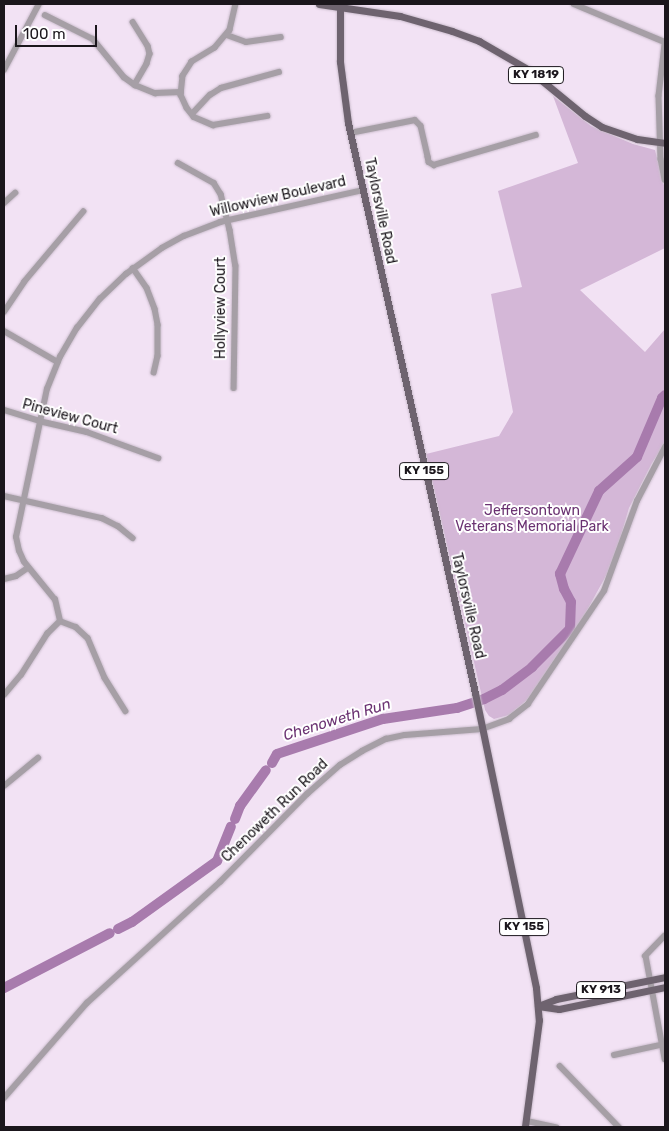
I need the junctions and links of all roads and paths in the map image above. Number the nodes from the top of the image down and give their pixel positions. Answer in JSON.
{"nodes":[{"id":1,"x":39,"y":4,"type":"edge"},
{"id":2,"x":236,"y":4,"type":"edge"},
{"id":3,"x":319,"y":4,"type":"edge"},
{"id":4,"x":574,"y":4,"type":"edge"},
{"id":5,"x":340,"y":5,"type":"edge"},
{"id":6,"x":45,"y":15,"type":"dead end"},
{"id":7,"x":133,"y":22,"type":"dead end"},
{"id":8,"x":226,"y":36,"type":"junction"},
{"id":9,"x":281,"y":37,"type":"dead end"},
{"id":10,"x":665,"y":44,"type":"edge"},
{"id":11,"x":4,"y":70,"type":"edge"},
{"id":12,"x":279,"y":72,"type":"dead end"},
{"id":13,"x":135,"y":85,"type":"junction"},
{"id":14,"x":181,"y":92,"type":"junction"},
{"id":15,"x":192,"y":114,"type":"junction"},
{"id":16,"x":267,"y":116,"type":"dead end"},
{"id":17,"x":350,"y":133,"type":"junction"},
{"id":18,"x":536,"y":135,"type":"dead end"},
{"id":19,"x":663,"y":143,"type":"edge"},
{"id":20,"x":178,"y":163,"type":"dead end"},
{"id":21,"x":665,"y":180,"type":"edge"},
{"id":22,"x":363,"y":190,"type":"junction"},
{"id":23,"x":15,"y":193,"type":"dead end"},
{"id":24,"x":4,"y":203,"type":"edge"},
{"id":25,"x":83,"y":212,"type":"dead end"},
{"id":26,"x":227,"y":220,"type":"junction"},
{"id":27,"x":133,"y":268,"type":"junction"},
{"id":28,"x":4,"y":312,"type":"edge"},
{"id":29,"x":4,"y":330,"type":"edge"},
{"id":30,"x":58,"y":362,"type":"junction"},
{"id":31,"x":154,"y":372,"type":"dead end"},
{"id":32,"x":234,"y":388,"type":"dead end"},
{"id":33,"x":4,"y":410,"type":"edge"},
{"id":34,"x":39,"y":421,"type":"junction"},
{"id":35,"x":665,"y":447,"type":"edge"},
{"id":36,"x":158,"y":458,"type":"dead end"},
{"id":37,"x":4,"y":496,"type":"edge"},
{"id":38,"x":23,"y":501,"type":"junction"},
{"id":39,"x":133,"y":538,"type":"dead end"},
{"id":40,"x":28,"y":568,"type":"junction"},
{"id":41,"x":4,"y":579,"type":"edge"},
{"id":42,"x":60,"y":620,"type":"junction"},
{"id":43,"x":4,"y":695,"type":"edge"},
{"id":44,"x":126,"y":711,"type":"dead end"},
{"id":45,"x":482,"y":728,"type":"junction"},
{"id":46,"x":38,"y":758,"type":"dead end"},
{"id":47,"x":4,"y":786,"type":"edge"},
{"id":48,"x":665,"y":936,"type":"edge"},
{"id":49,"x":665,"y":977,"type":"edge"},
{"id":50,"x":650,"y":980,"type":"junction"},
{"id":51,"x":665,"y":987,"type":"edge"},
{"id":52,"x":653,"y":990,"type":"junction"},
{"id":53,"x":538,"y":1006,"type":"junction"},
{"id":54,"x":664,"y":1044,"type":"edge"},
{"id":55,"x":614,"y":1054,"type":"dead end"},
{"id":56,"x":665,"y":1059,"type":"edge"},
{"id":57,"x":560,"y":1066,"type":"dead end"},
{"id":58,"x":4,"y":1098,"type":"edge"},
{"id":59,"x":526,"y":1124,"type":"edge"},
{"id":60,"x":556,"y":1127,"type":"edge"},
{"id":61,"x":619,"y":1127,"type":"edge"}],
"edges":[{"from":1,"to":11,"type":"street"},
{"from":2,"to":8,"type":"street"},
{"from":3,"to":5,"type":"main road","number":"KY 1819"},
{"from":4,"to":10,"type":"street"},
{"from":5,"to":17,"type":"main road","name":"Taylorsville Road","number":"KY 155"},
{"from":5,"to":19,"type":"main road","number":"KY 1819"},
{"from":6,"to":13,"type":"street"},
{"from":7,"to":13,"type":"street"},
{"from":8,"to":9,"type":"street"},
{"from":8,"to":14,"type":"street"},
{"from":10,"to":19,"type":"street"},
{"from":12,"to":15,"type":"street"},
{"from":13,"to":14,"type":"street"},
{"from":14,"to":15,"type":"street"},
{"from":15,"to":16,"type":"street"},
{"from":17,"to":18,"type":"street"},
{"from":17,"to":22,"type":"main road","name":"Taylorsville Road","number":"KY 155"},
{"from":19,"to":21,"type":"street"},
{"from":20,"to":26,"type":"street","name":"Hollyview Court"},
{"from":22,"to":26,"type":"street","name":"Willowview Boulevard"},
{"from":22,"to":45,"type":"main road","name":"Taylorsville Road","number":"KY 155"},
{"from":23,"to":24,"type":"street"},
{"from":25,"to":28,"type":"street"},
{"from":26,"to":27,"type":"street","name":"Willowview Boulevard"},
{"from":26,"to":32,"type":"street","name":"Hollyview Court"},
{"from":27,"to":30,"type":"street","name":"Willowview Boulevard"},
{"from":27,"to":31,"type":"street"},
{"from":29,"to":30,"type":"street"},
{"from":30,"to":34,"type":"street","name":"Willowview Boulevard"},
{"from":33,"to":34,"type":"street","name":"Pineview Court"},
{"from":34,"to":36,"type":"street","name":"Pineview Court"},
{"from":34,"to":38,"type":"street","name":"Willowview Boulevard"},
{"from":35,"to":45,"type":"street","name":"Chenoweth Run Road"},
{"from":37,"to":38,"type":"street"},
{"from":38,"to":39,"type":"street"},
{"from":38,"to":40,"type":"street","name":"Willowview Boulevard"},
{"from":40,"to":41,"type":"street"},
{"from":40,"to":42,"type":"street","name":"Willowview Boulevard"},
{"from":42,"to":43,"type":"street"},
{"from":42,"to":44,"type":"street"},
{"from":45,"to":53,"type":"main road","name":"Taylorsville Road","number":"KY 155"},
{"from":45,"to":58,"type":"street","name":"Chenoweth Run Road"},
{"from":46,"to":47,"type":"street"},
{"from":48,"to":50,"type":"street"},
{"from":49,"to":50,"type":"main road","number":"KY 913"},
{"from":50,"to":52,"type":"street"},
{"from":50,"to":53,"type":"main road","number":"KY 913"},
{"from":51,"to":52,"type":"main road","number":"KY 913"},
{"from":52,"to":53,"type":"main road","number":"KY 913"},
{"from":52,"to":54,"type":"street"},
{"from":53,"to":59,"type":"main road","name":"Taylorsville Road","number":"KY 155"},
{"from":54,"to":55,"type":"street"},
{"from":54,"to":56,"type":"street"},
{"from":57,"to":61,"type":"street"},
{"from":59,"to":60,"type":"street"}]}
